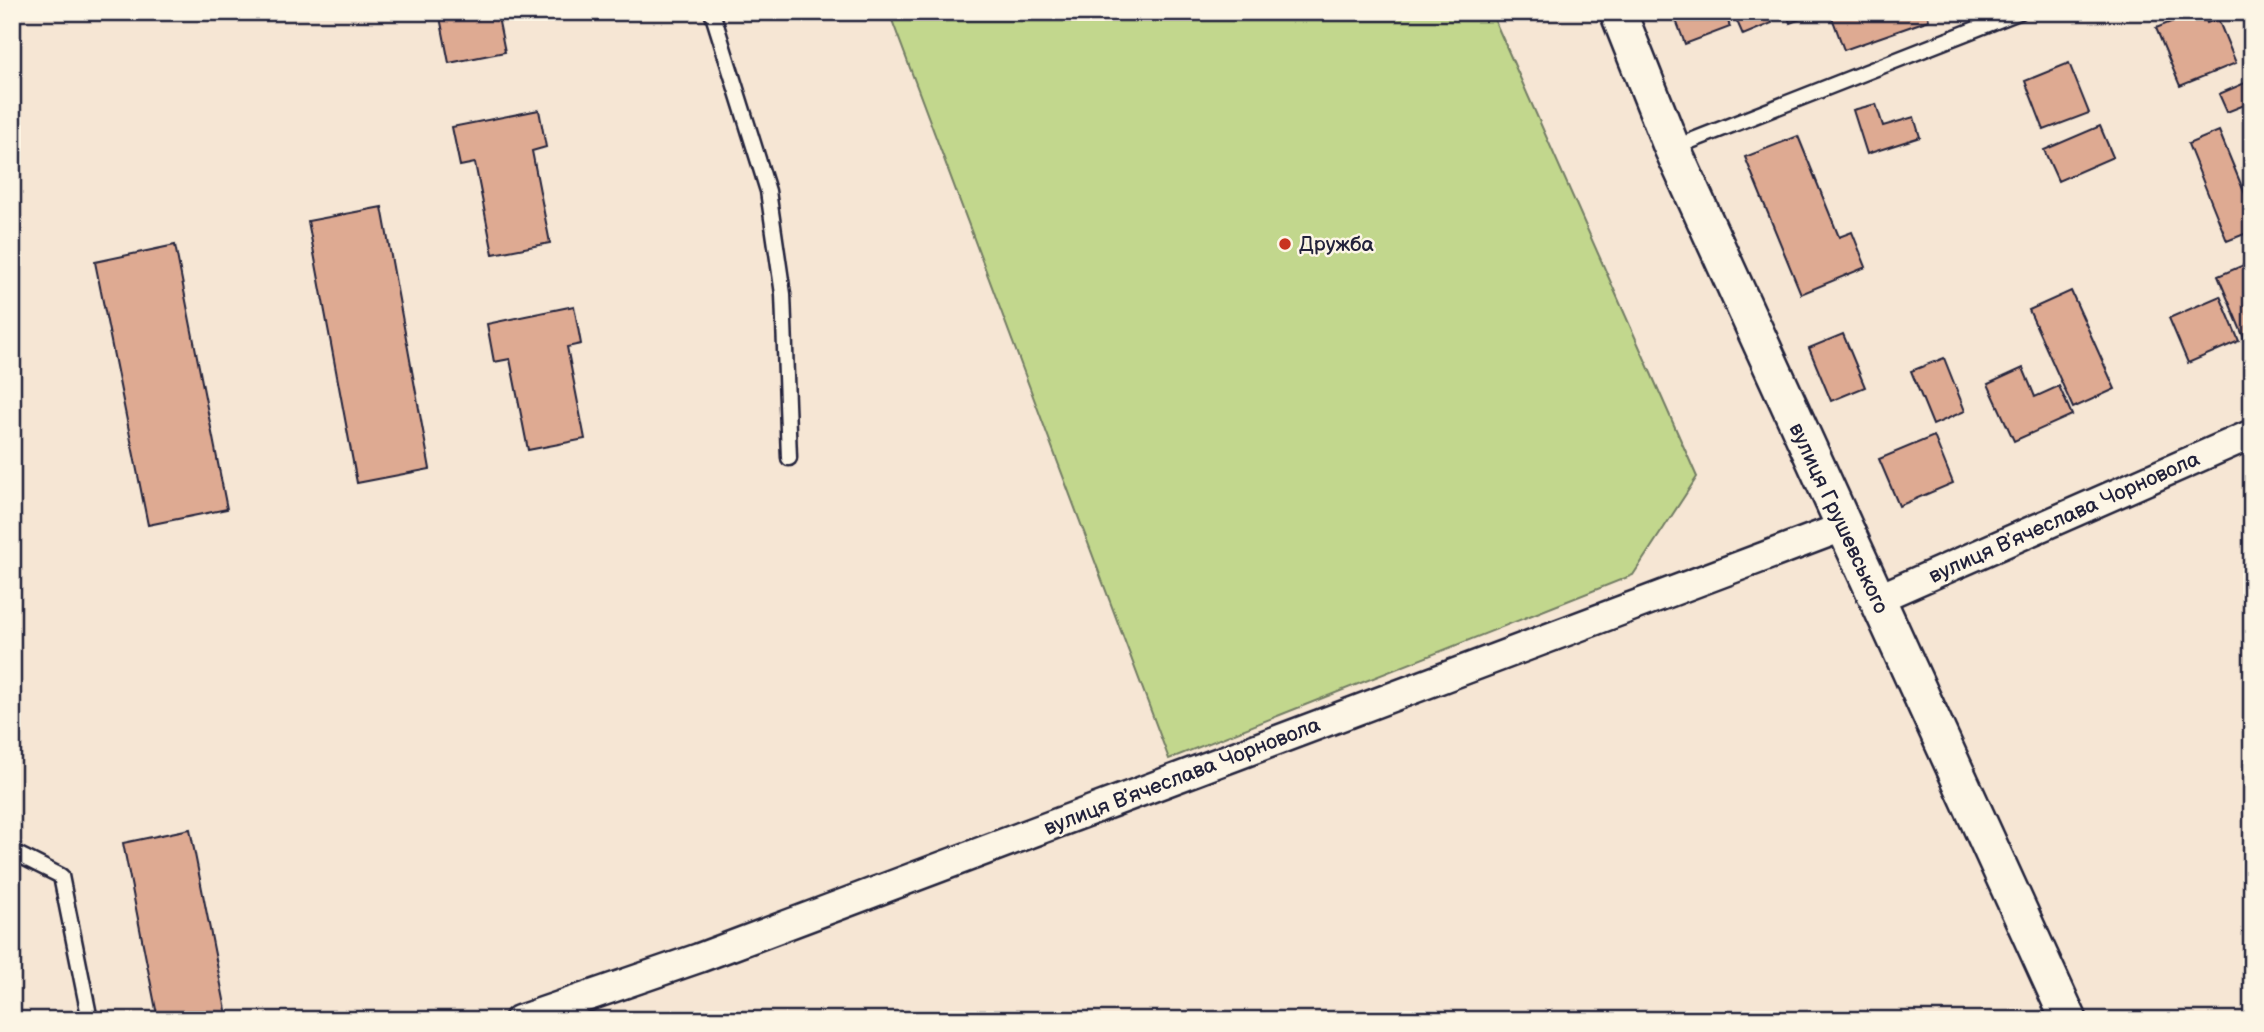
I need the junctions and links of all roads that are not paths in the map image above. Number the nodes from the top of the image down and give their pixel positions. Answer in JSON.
{"nodes":[{"id":1,"x":712,"y":12,"type":"edge"},
{"id":2,"x":1618,"y":12,"type":"edge"},
{"id":3,"x":2019,"y":12,"type":"edge"},
{"id":4,"x":1672,"y":148,"type":"junction"},
{"id":5,"x":2252,"y":434,"type":"edge"},
{"id":6,"x":789,"y":458,"type":"dead end"},
{"id":7,"x":1843,"y":527,"type":"junction"},
{"id":8,"x":1877,"y":599,"type":"junction"},
{"id":9,"x":12,"y":855,"type":"edge"},
{"id":10,"x":90,"y":1020,"type":"edge"},
{"id":11,"x":519,"y":1020,"type":"edge"},
{"id":12,"x":2068,"y":1020,"type":"edge"}],
"edges":[{"from":1,"to":6,"type":"lane"},
{"from":2,"to":4,"type":"street","name":"вулиця Грушевського"},
{"from":3,"to":4,"type":"lane"},
{"from":4,"to":7,"type":"street","name":"вулиця Грушевського"},
{"from":5,"to":8,"type":"street","name":"вулиця Вʼячеслава Чорновола"},
{"from":7,"to":8,"type":"street","name":"вулиця Грушевського"},
{"from":7,"to":11,"type":"street","name":"вулиця Вʼячеслава Чорновола"},
{"from":8,"to":12,"type":"street","name":"вулиця Грушевського"},
{"from":9,"to":10,"type":"lane"}]}
